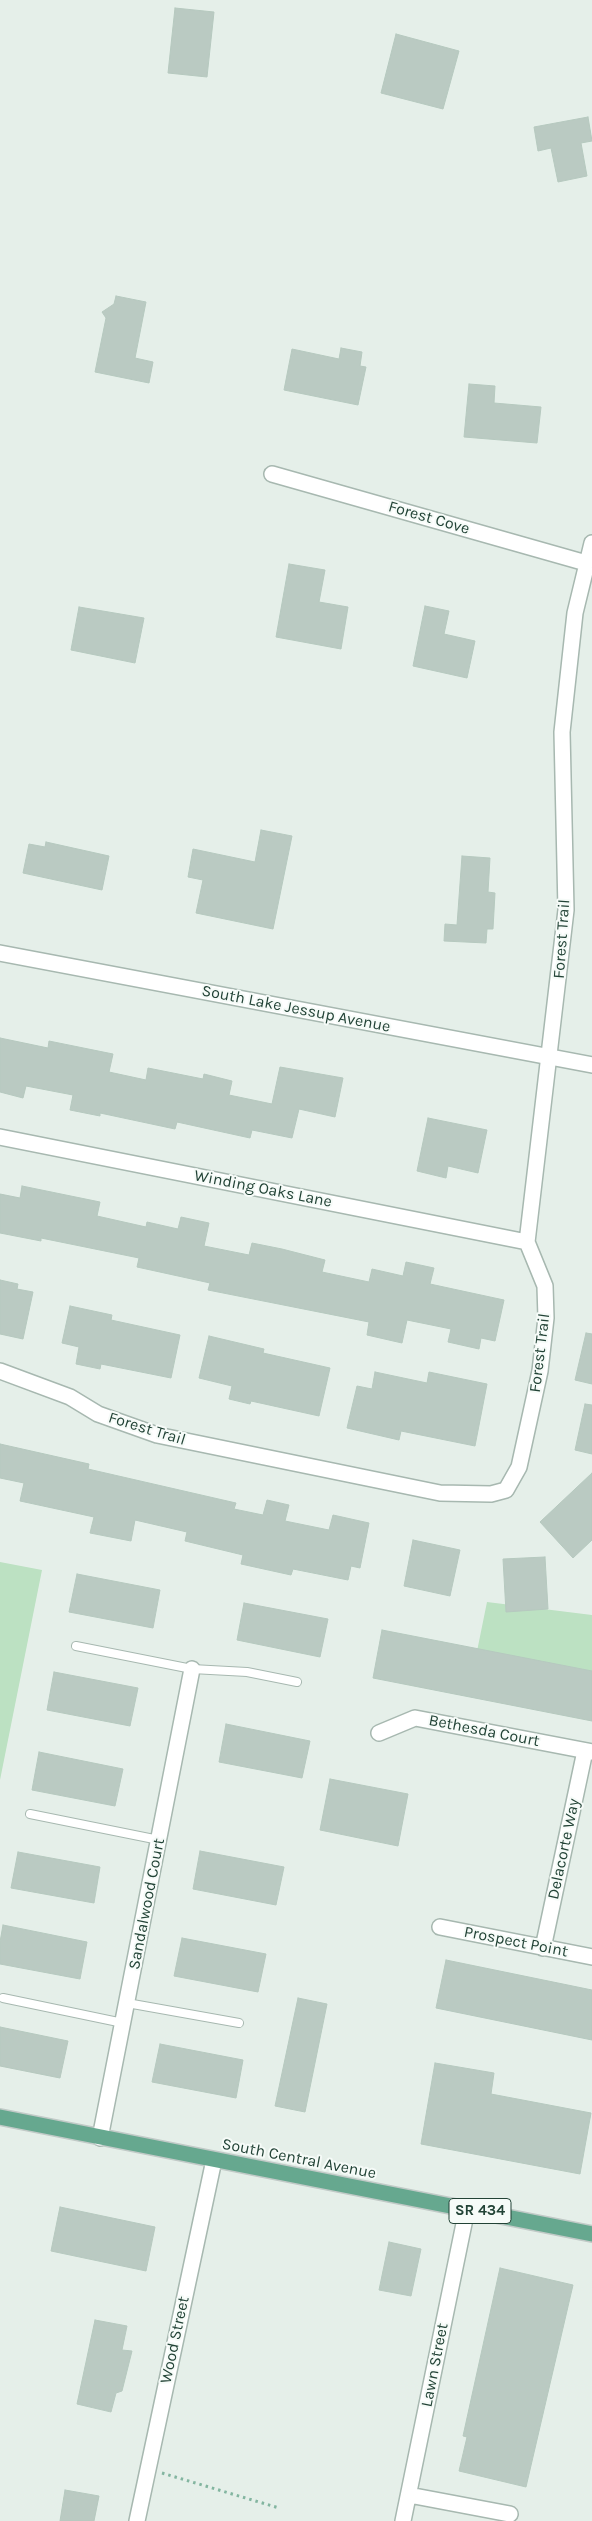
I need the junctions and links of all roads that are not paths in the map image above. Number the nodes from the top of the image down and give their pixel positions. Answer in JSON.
{"nodes":[{"id":1,"x":272,"y":474,"type":"dead end"},
{"id":2,"x":592,"y":543,"type":"edge"},
{"id":3,"x":586,"y":563,"type":"junction"},
{"id":4,"x":0,"y":953,"type":"edge"},
{"id":5,"x":550,"y":1057,"type":"junction"},
{"id":6,"x":592,"y":1066,"type":"edge"},
{"id":7,"x":0,"y":1137,"type":"edge"},
{"id":8,"x":527,"y":1242,"type":"junction"},
{"id":9,"x":0,"y":1372,"type":"edge"},
{"id":10,"x":76,"y":1646,"type":"dead end"},
{"id":11,"x":192,"y":1669,"type":"junction"},
{"id":12,"x":297,"y":1682,"type":"dead end"},
{"id":13,"x":379,"y":1733,"type":"dead end"},
{"id":14,"x":588,"y":1751,"type":"edge"},
{"id":15,"x":30,"y":1814,"type":"dead end"},
{"id":16,"x":159,"y":1840,"type":"junction"},
{"id":17,"x":440,"y":1927,"type":"dead end"},
{"id":18,"x":543,"y":1948,"type":"junction"},
{"id":19,"x":592,"y":1958,"type":"edge"},
{"id":20,"x":3,"y":1998,"type":"dead end"},
{"id":21,"x":127,"y":2003,"type":"junction"},
{"id":22,"x":123,"y":2023,"type":"junction"},
{"id":23,"x":239,"y":2023,"type":"dead end"},
{"id":24,"x":0,"y":2117,"type":"edge"},
{"id":25,"x":100,"y":2138,"type":"junction"},
{"id":26,"x":214,"y":2160,"type":"junction"},
{"id":27,"x":467,"y":2209,"type":"junction"},
{"id":28,"x":592,"y":2234,"type":"edge"},
{"id":29,"x":409,"y":2495,"type":"junction"},
{"id":30,"x":510,"y":2514,"type":"dead end"},
{"id":31,"x":136,"y":2521,"type":"edge"},
{"id":32,"x":404,"y":2521,"type":"edge"}],
"edges":[{"from":1,"to":3,"type":"street","name":"Forest Cove"},
{"from":2,"to":3,"type":"street","name":"Forest Trail"},
{"from":3,"to":5,"type":"street","name":"Forest Trail"},
{"from":4,"to":5,"type":"street","name":"South Lake Jessup Avenue"},
{"from":5,"to":6,"type":"street","name":"South Lake Jessup Avenue"},
{"from":5,"to":8,"type":"street","name":"Forest Trail"},
{"from":7,"to":8,"type":"street","name":"Winding Oaks Lane"},
{"from":8,"to":9,"type":"street","name":"Forest Trail"},
{"from":10,"to":11,"type":"lane"},
{"from":11,"to":12,"type":"lane"},
{"from":11,"to":16,"type":"street","name":"Sandalwood Court"},
{"from":13,"to":14,"type":"street","name":"Bethesda Court"},
{"from":14,"to":18,"type":"street","name":"Delacorte Way"},
{"from":15,"to":16,"type":"lane"},
{"from":16,"to":21,"type":"street","name":"Sandalwood Court"},
{"from":17,"to":18,"type":"street","name":"Prospect Point"},
{"from":18,"to":19,"type":"street","name":"Prospect Point"},
{"from":20,"to":22,"type":"lane"},
{"from":21,"to":22,"type":"street","name":"Sandalwood Court"},
{"from":21,"to":23,"type":"lane"},
{"from":22,"to":25,"type":"street","name":"Sandalwood Court"},
{"from":24,"to":25,"type":"main road","name":"South Central Avenue","number":"SR 434"},
{"from":25,"to":26,"type":"main road","name":"South Central Avenue","number":"SR 434"},
{"from":26,"to":27,"type":"main road","name":"South Central Avenue","number":"SR 434"},
{"from":26,"to":31,"type":"street","name":"Wood Street"},
{"from":27,"to":28,"type":"main road","name":"South Central Avenue","number":"SR 434"},
{"from":27,"to":29,"type":"street","name":"Lawn Street"},
{"from":29,"to":30,"type":"street"},
{"from":29,"to":32,"type":"street","name":"Lawn Street"}]}
